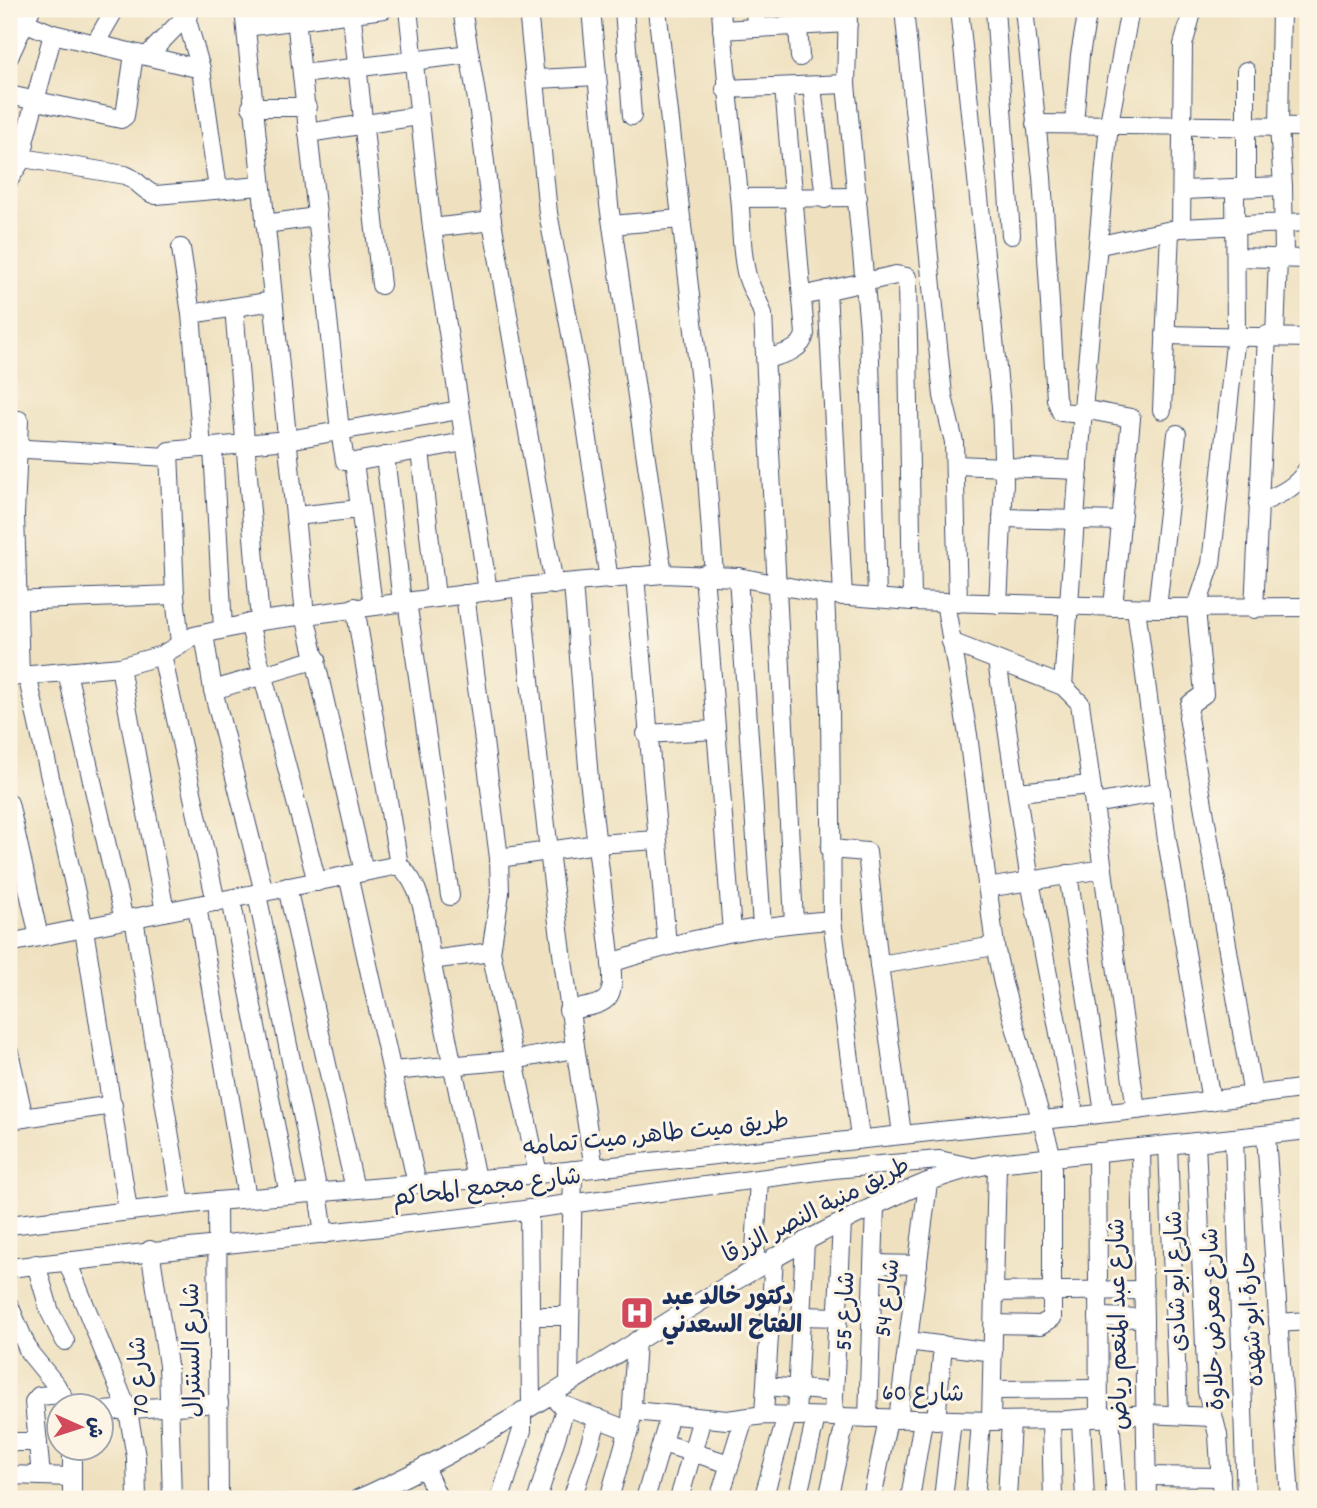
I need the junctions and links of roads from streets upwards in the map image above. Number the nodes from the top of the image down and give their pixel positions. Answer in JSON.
{"nodes":[{"id":1,"x":115,"y":9,"type":"edge"},
{"id":2,"x":244,"y":9,"type":"edge"},
{"id":3,"x":384,"y":9,"type":"edge"},
{"id":4,"x":408,"y":9,"type":"edge"},
{"id":5,"x":461,"y":9,"type":"edge"},
{"id":6,"x":528,"y":9,"type":"edge"},
{"id":7,"x":591,"y":9,"type":"edge"},
{"id":8,"x":624,"y":9,"type":"edge"},
{"id":9,"x":657,"y":9,"type":"edge"},
{"id":10,"x":721,"y":9,"type":"edge"},
{"id":11,"x":755,"y":9,"type":"edge"},
{"id":12,"x":904,"y":9,"type":"edge"},
{"id":13,"x":959,"y":9,"type":"edge"},
{"id":14,"x":995,"y":9,"type":"edge"},
{"id":15,"x":1024,"y":9,"type":"edge"},
{"id":16,"x":1088,"y":9,"type":"edge"},
{"id":17,"x":1130,"y":9,"type":"edge"},
{"id":18,"x":1193,"y":9,"type":"edge"},
{"id":19,"x":1280,"y":9,"type":"edge"},
{"id":20,"x":351,"y":12,"type":"edge"},
{"id":21,"x":189,"y":13,"type":"edge"},
{"id":22,"x":28,"y":15,"type":"edge"},
{"id":23,"x":295,"y":15,"type":"edge"},
{"id":24,"x":848,"y":16,"type":"edge"},
{"id":25,"x":798,"y":17,"type":"edge"},
{"id":26,"x":246,"y":27,"type":"junction"},
{"id":27,"x":756,"y":28,"type":"junction"},
{"id":28,"x":722,"y":30,"type":"junction"},
{"id":29,"x":53,"y":34,"type":"junction"},
{"id":30,"x":95,"y":44,"type":"junction"},
{"id":31,"x":470,"y":54,"type":"junction"},
{"id":32,"x":141,"y":55,"type":"junction"},
{"id":33,"x":9,"y":57,"type":"edge"},
{"id":34,"x":800,"y":57,"type":"dead end"},
{"id":35,"x":415,"y":60,"type":"junction"},
{"id":36,"x":358,"y":68,"type":"junction"},
{"id":37,"x":201,"y":69,"type":"junction"},
{"id":38,"x":1246,"y":71,"type":"dead end"},
{"id":39,"x":302,"y":74,"type":"junction"},
{"id":40,"x":597,"y":76,"type":"junction"},
{"id":41,"x":537,"y":79,"type":"junction"},
{"id":42,"x":846,"y":84,"type":"junction"},
{"id":43,"x":812,"y":86,"type":"junction"},
{"id":44,"x":784,"y":87,"type":"junction"},
{"id":45,"x":725,"y":89,"type":"junction"},
{"id":46,"x":9,"y":95,"type":"edge"},
{"id":47,"x":35,"y":102,"type":"junction"},
{"id":48,"x":251,"y":107,"type":"junction"},
{"id":49,"x":306,"y":107,"type":"junction"},
{"id":50,"x":418,"y":116,"type":"junction"},
{"id":51,"x":632,"y":116,"type":"dead end"},
{"id":52,"x":1074,"y":122,"type":"junction"},
{"id":53,"x":1109,"y":123,"type":"junction"},
{"id":54,"x":365,"y":124,"type":"junction"},
{"id":55,"x":1035,"y":124,"type":"junction"},
{"id":56,"x":1183,"y":127,"type":"junction"},
{"id":57,"x":1246,"y":127,"type":"junction"},
{"id":58,"x":1279,"y":127,"type":"junction"},
{"id":59,"x":1308,"y":127,"type":"edge"},
{"id":60,"x":308,"y":133,"type":"junction"},
{"id":61,"x":9,"y":134,"type":"edge"},
{"id":62,"x":24,"y":151,"type":"junction"},
{"id":63,"x":9,"y":180,"type":"edge"},
{"id":64,"x":260,"y":186,"type":"junction"},
{"id":65,"x":1283,"y":186,"type":"junction"},
{"id":66,"x":1240,"y":187,"type":"junction"},
{"id":67,"x":218,"y":189,"type":"junction"},
{"id":68,"x":1183,"y":190,"type":"junction"},
{"id":69,"x":858,"y":197,"type":"junction"},
{"id":70,"x":740,"y":198,"type":"junction"},
{"id":71,"x":792,"y":198,"type":"junction"},
{"id":72,"x":825,"y":199,"type":"junction"},
{"id":73,"x":316,"y":217,"type":"junction"},
{"id":74,"x":680,"y":219,"type":"junction"},
{"id":75,"x":492,"y":221,"type":"junction"},
{"id":76,"x":1308,"y":222,"type":"edge"},
{"id":77,"x":265,"y":223,"type":"junction"},
{"id":78,"x":1285,"y":224,"type":"junction"},
{"id":79,"x":612,"y":225,"type":"junction"},
{"id":80,"x":1236,"y":226,"type":"junction"},
{"id":81,"x":432,"y":228,"type":"junction"},
{"id":82,"x":1176,"y":230,"type":"junction"},
{"id":83,"x":1011,"y":235,"type":"dead end"},
{"id":84,"x":1100,"y":245,"type":"junction"},
{"id":85,"x":181,"y":248,"type":"dead end"},
{"id":86,"x":1237,"y":257,"type":"junction"},
{"id":87,"x":1281,"y":258,"type":"junction"},
{"id":88,"x":1308,"y":259,"type":"edge"},
{"id":89,"x":866,"y":281,"type":"junction"},
{"id":90,"x":381,"y":285,"type":"dead end"},
{"id":91,"x":827,"y":290,"type":"junction"},
{"id":92,"x":802,"y":296,"type":"junction"},
{"id":93,"x":273,"y":300,"type":"junction"},
{"id":94,"x":234,"y":307,"type":"junction"},
{"id":95,"x":191,"y":314,"type":"junction"},
{"id":96,"x":1165,"y":335,"type":"junction"},
{"id":97,"x":1236,"y":335,"type":"junction"},
{"id":98,"x":1271,"y":335,"type":"junction"},
{"id":99,"x":1308,"y":338,"type":"edge"},
{"id":100,"x":766,"y":359,"type":"junction"},
{"id":101,"x":459,"y":410,"type":"junction"},
{"id":102,"x":1162,"y":410,"type":"dead end"},
{"id":103,"x":1083,"y":412,"type":"junction"},
{"id":104,"x":19,"y":420,"type":"dead end"},
{"id":105,"x":340,"y":431,"type":"junction"},
{"id":106,"x":1177,"y":434,"type":"dead end"},
{"id":107,"x":288,"y":440,"type":"junction"},
{"id":108,"x":464,"y":442,"type":"junction"},
{"id":109,"x":247,"y":445,"type":"junction"},
{"id":110,"x":208,"y":448,"type":"junction"},
{"id":111,"x":13,"y":449,"type":"edge"},
{"id":112,"x":420,"y":450,"type":"junction"},
{"id":113,"x":385,"y":456,"type":"junction"},
{"id":114,"x":168,"y":457,"type":"junction"},
{"id":115,"x":354,"y":463,"type":"junction"},
{"id":116,"x":955,"y":465,"type":"junction"},
{"id":117,"x":1003,"y":465,"type":"junction"},
{"id":118,"x":1308,"y":468,"type":"edge"},
{"id":119,"x":1079,"y":470,"type":"junction"},
{"id":120,"x":1258,"y":504,"type":"junction"},
{"id":121,"x":359,"y":509,"type":"junction"},
{"id":122,"x":12,"y":515,"type":"edge"},
{"id":123,"x":296,"y":516,"type":"junction"},
{"id":124,"x":1002,"y":518,"type":"junction"},
{"id":125,"x":1075,"y":520,"type":"junction"},
{"id":126,"x":1121,"y":521,"type":"junction"},
{"id":127,"x":663,"y":574,"type":"junction"},
{"id":128,"x":709,"y":574,"type":"junction"},
{"id":129,"x":635,"y":576,"type":"junction"},
{"id":130,"x":738,"y":577,"type":"junction"},
{"id":131,"x":609,"y":580,"type":"junction"},
{"id":132,"x":775,"y":582,"type":"junction"},
{"id":133,"x":573,"y":584,"type":"junction"},
{"id":134,"x":554,"y":585,"type":"junction"},
{"id":135,"x":521,"y":587,"type":"junction"},
{"id":136,"x":488,"y":592,"type":"junction"},
{"id":137,"x":465,"y":594,"type":"junction"},
{"id":138,"x":825,"y":594,"type":"junction"},
{"id":139,"x":175,"y":595,"type":"junction"},
{"id":140,"x":843,"y":596,"type":"junction"},
{"id":141,"x":436,"y":598,"type":"junction"},
{"id":142,"x":877,"y":598,"type":"junction"},
{"id":143,"x":13,"y":601,"type":"edge"},
{"id":144,"x":405,"y":601,"type":"junction"},
{"id":145,"x":912,"y":601,"type":"junction"},
{"id":146,"x":951,"y":602,"type":"junction"},
{"id":147,"x":999,"y":604,"type":"junction"},
{"id":148,"x":364,"y":606,"type":"junction"},
{"id":149,"x":1069,"y":606,"type":"junction"},
{"id":150,"x":1113,"y":607,"type":"junction"},
{"id":151,"x":1308,"y":607,"type":"edge"},
{"id":152,"x":1136,"y":608,"type":"junction"},
{"id":153,"x":1157,"y":608,"type":"junction"},
{"id":154,"x":1196,"y":609,"type":"junction"},
{"id":155,"x":1254,"y":609,"type":"junction"},
{"id":156,"x":305,"y":615,"type":"junction"},
{"id":157,"x":255,"y":622,"type":"junction"},
{"id":158,"x":223,"y":628,"type":"junction"},
{"id":159,"x":204,"y":634,"type":"junction"},
{"id":160,"x":951,"y":642,"type":"junction"},
{"id":161,"x":180,"y":643,"type":"junction"},
{"id":162,"x":162,"y":655,"type":"junction"},
{"id":163,"x":317,"y":659,"type":"junction"},
{"id":164,"x":997,"y":661,"type":"junction"},
{"id":165,"x":120,"y":667,"type":"junction"},
{"id":166,"x":67,"y":672,"type":"junction"},
{"id":167,"x":262,"y":673,"type":"junction"},
{"id":168,"x":19,"y":676,"type":"edge"},
{"id":169,"x":1063,"y":685,"type":"junction"},
{"id":170,"x":214,"y":690,"type":"junction"},
{"id":171,"x":715,"y":730,"type":"junction"},
{"id":172,"x":646,"y":734,"type":"junction"},
{"id":173,"x":1017,"y":792,"type":"junction"},
{"id":174,"x":1161,"y":792,"type":"junction"},
{"id":175,"x":1092,"y":794,"type":"junction"},
{"id":176,"x":9,"y":803,"type":"edge"},
{"id":177,"x":657,"y":840,"type":"junction"},
{"id":178,"x":597,"y":844,"type":"junction"},
{"id":179,"x":14,"y":849,"type":"edge"},
{"id":180,"x":830,"y":849,"type":"junction"},
{"id":181,"x":547,"y":850,"type":"junction"},
{"id":182,"x":499,"y":859,"type":"junction"},
{"id":183,"x":399,"y":865,"type":"junction"},
{"id":184,"x":1102,"y":869,"type":"junction"},
{"id":185,"x":356,"y":874,"type":"junction"},
{"id":186,"x":1068,"y":874,"type":"junction"},
{"id":187,"x":1030,"y":881,"type":"junction"},
{"id":188,"x":317,"y":882,"type":"junction"},
{"id":189,"x":287,"y":887,"type":"junction"},
{"id":190,"x":987,"y":888,"type":"junction"},
{"id":191,"x":261,"y":893,"type":"junction"},
{"id":192,"x":450,"y":895,"type":"dead end"},
{"id":193,"x":223,"y":900,"type":"junction"},
{"id":194,"x":197,"y":905,"type":"junction"},
{"id":195,"x":165,"y":912,"type":"junction"},
{"id":196,"x":129,"y":919,"type":"junction"},
{"id":197,"x":832,"y":920,"type":"junction"},
{"id":198,"x":794,"y":922,"type":"junction"},
{"id":199,"x":762,"y":926,"type":"junction"},
{"id":200,"x":83,"y":929,"type":"junction"},
{"id":201,"x":732,"y":932,"type":"junction"},
{"id":202,"x":39,"y":937,"type":"junction"},
{"id":203,"x":9,"y":943,"type":"edge"},
{"id":204,"x":667,"y":945,"type":"junction"},
{"id":205,"x":995,"y":946,"type":"junction"},
{"id":206,"x":491,"y":952,"type":"junction"},
{"id":207,"x":431,"y":960,"type":"junction"},
{"id":208,"x":611,"y":963,"type":"junction"},
{"id":209,"x":879,"y":965,"type":"junction"},
{"id":210,"x":568,"y":1010,"type":"junction"},
{"id":211,"x":574,"y":1049,"type":"junction"},
{"id":212,"x":9,"y":1052,"type":"edge"},
{"id":213,"x":514,"y":1060,"type":"junction"},
{"id":214,"x":454,"y":1065,"type":"junction"},
{"id":215,"x":392,"y":1071,"type":"junction"},
{"id":216,"x":1308,"y":1088,"type":"edge"},
{"id":217,"x":1253,"y":1096,"type":"junction"},
{"id":218,"x":1211,"y":1101,"type":"junction"},
{"id":219,"x":113,"y":1105,"type":"junction"},
{"id":220,"x":1136,"y":1110,"type":"junction"},
{"id":221,"x":1104,"y":1114,"type":"junction"},
{"id":222,"x":1074,"y":1117,"type":"junction"},
{"id":223,"x":16,"y":1119,"type":"edge"},
{"id":224,"x":1042,"y":1120,"type":"junction"},
{"id":225,"x":1308,"y":1130,"type":"edge"},
{"id":226,"x":902,"y":1134,"type":"junction"},
{"id":227,"x":1266,"y":1135,"type":"junction"},
{"id":228,"x":860,"y":1138,"type":"junction"},
{"id":229,"x":1234,"y":1138,"type":"junction"},
{"id":230,"x":1196,"y":1142,"type":"junction"},
{"id":231,"x":1168,"y":1145,"type":"junction"},
{"id":232,"x":1141,"y":1148,"type":"junction"},
{"id":233,"x":1097,"y":1152,"type":"junction"},
{"id":234,"x":1052,"y":1157,"type":"junction"},
{"id":235,"x":997,"y":1163,"type":"junction"},
{"id":236,"x":971,"y":1167,"type":"junction"},
{"id":237,"x":594,"y":1168,"type":"junction"},
{"id":238,"x":573,"y":1170,"type":"junction"},
{"id":239,"x":538,"y":1174,"type":"junction"},
{"id":240,"x":476,"y":1179,"type":"junction"},
{"id":241,"x":758,"y":1179,"type":"junction"},
{"id":242,"x":928,"y":1183,"type":"junction"},
{"id":243,"x":417,"y":1184,"type":"junction"},
{"id":244,"x":355,"y":1189,"type":"junction"},
{"id":245,"x":318,"y":1192,"type":"junction"},
{"id":246,"x":289,"y":1195,"type":"junction"},
{"id":247,"x":247,"y":1198,"type":"junction"},
{"id":248,"x":217,"y":1201,"type":"junction"},
{"id":249,"x":573,"y":1203,"type":"junction"},
{"id":250,"x":181,"y":1204,"type":"junction"},
{"id":251,"x":875,"y":1206,"type":"junction"},
{"id":252,"x":529,"y":1209,"type":"junction"},
{"id":253,"x":128,"y":1210,"type":"junction"},
{"id":254,"x":842,"y":1222,"type":"junction"},
{"id":255,"x":9,"y":1225,"type":"edge"},
{"id":256,"x":324,"y":1234,"type":"junction"},
{"id":257,"x":805,"y":1241,"type":"junction"},
{"id":258,"x":217,"y":1243,"type":"junction"},
{"id":259,"x":150,"y":1250,"type":"junction"},
{"id":260,"x":774,"y":1257,"type":"junction"},
{"id":261,"x":67,"y":1261,"type":"junction"},
{"id":262,"x":36,"y":1264,"type":"junction"},
{"id":263,"x":873,"y":1264,"type":"junction"},
{"id":264,"x":918,"y":1265,"type":"junction"},
{"id":265,"x":9,"y":1268,"type":"edge"},
{"id":266,"x":754,"y":1269,"type":"junction"},
{"id":267,"x":1144,"y":1290,"type":"junction"},
{"id":268,"x":1053,"y":1291,"type":"junction"},
{"id":269,"x":1098,"y":1291,"type":"junction"},
{"id":270,"x":994,"y":1292,"type":"junction"},
{"id":271,"x":9,"y":1305,"type":"edge"},
{"id":272,"x":530,"y":1316,"type":"junction"},
{"id":273,"x":570,"y":1316,"type":"junction"},
{"id":274,"x":801,"y":1316,"type":"junction"},
{"id":275,"x":838,"y":1317,"type":"junction"},
{"id":276,"x":1098,"y":1317,"type":"junction"},
{"id":277,"x":1144,"y":1318,"type":"junction"},
{"id":278,"x":1308,"y":1321,"type":"edge"},
{"id":279,"x":1278,"y":1323,"type":"junction"},
{"id":280,"x":993,"y":1324,"type":"junction"},
{"id":281,"x":15,"y":1340,"type":"edge"},
{"id":282,"x":908,"y":1340,"type":"junction"},
{"id":283,"x":65,"y":1341,"type":"dead end"},
{"id":284,"x":636,"y":1341,"type":"junction"},
{"id":285,"x":943,"y":1345,"type":"junction"},
{"id":286,"x":993,"y":1352,"type":"junction"},
{"id":287,"x":569,"y":1382,"type":"junction"},
{"id":288,"x":766,"y":1386,"type":"junction"},
{"id":289,"x":797,"y":1389,"type":"junction"},
{"id":290,"x":1098,"y":1389,"type":"junction"},
{"id":291,"x":992,"y":1390,"type":"junction"},
{"id":292,"x":57,"y":1392,"type":"edge"},
{"id":293,"x":834,"y":1392,"type":"junction"},
{"id":294,"x":46,"y":1399,"type":"edge"},
{"id":295,"x":219,"y":1403,"type":"junction"},
{"id":296,"x":532,"y":1405,"type":"junction"},
{"id":297,"x":566,"y":1406,"type":"junction"},
{"id":298,"x":169,"y":1408,"type":"junction"},
{"id":299,"x":116,"y":1411,"type":"edge"},
{"id":300,"x":128,"y":1411,"type":"junction"},
{"id":301,"x":633,"y":1411,"type":"junction"},
{"id":302,"x":1146,"y":1414,"type":"junction"},
{"id":303,"x":670,"y":1415,"type":"junction"},
{"id":304,"x":764,"y":1415,"type":"junction"},
{"id":305,"x":1178,"y":1415,"type":"junction"},
{"id":306,"x":791,"y":1416,"type":"junction"},
{"id":307,"x":832,"y":1417,"type":"junction"},
{"id":308,"x":1212,"y":1417,"type":"junction"},
{"id":309,"x":702,"y":1418,"type":"junction"},
{"id":310,"x":868,"y":1418,"type":"junction"},
{"id":311,"x":1097,"y":1418,"type":"junction"},
{"id":312,"x":598,"y":1419,"type":"junction"},
{"id":313,"x":744,"y":1419,"type":"junction"},
{"id":314,"x":893,"y":1419,"type":"junction"},
{"id":315,"x":937,"y":1420,"type":"junction"},
{"id":316,"x":986,"y":1421,"type":"junction"},
{"id":317,"x":1011,"y":1421,"type":"junction"},
{"id":318,"x":1051,"y":1421,"type":"junction"},
{"id":319,"x":630,"y":1431,"type":"junction"},
{"id":320,"x":9,"y":1442,"type":"edge"},
{"id":321,"x":38,"y":1442,"type":"junction"},
{"id":322,"x":662,"y":1443,"type":"junction"},
{"id":323,"x":692,"y":1453,"type":"junction"},
{"id":324,"x":72,"y":1462,"type":"edge"},
{"id":325,"x":730,"y":1464,"type":"junction"},
{"id":326,"x":424,"y":1467,"type":"junction"},
{"id":327,"x":9,"y":1475,"type":"edge"},
{"id":328,"x":41,"y":1476,"type":"junction"},
{"id":329,"x":1147,"y":1476,"type":"junction"},
{"id":330,"x":72,"y":1477,"type":"junction"},
{"id":331,"x":1221,"y":1477,"type":"junction"},
{"id":332,"x":72,"y":1499,"type":"edge"},
{"id":333,"x":137,"y":1499,"type":"edge"},
{"id":334,"x":172,"y":1499,"type":"edge"},
{"id":335,"x":219,"y":1499,"type":"edge"},
{"id":336,"x":358,"y":1499,"type":"edge"},
{"id":337,"x":439,"y":1499,"type":"edge"},
{"id":338,"x":500,"y":1499,"type":"edge"},
{"id":339,"x":537,"y":1499,"type":"edge"},
{"id":340,"x":572,"y":1499,"type":"edge"},
{"id":341,"x":609,"y":1499,"type":"edge"},
{"id":342,"x":645,"y":1499,"type":"edge"},
{"id":343,"x":679,"y":1499,"type":"edge"},
{"id":344,"x":719,"y":1499,"type":"edge"},
{"id":345,"x":763,"y":1499,"type":"edge"},
{"id":346,"x":797,"y":1499,"type":"edge"},
{"id":347,"x":828,"y":1499,"type":"edge"},
{"id":348,"x":872,"y":1499,"type":"edge"},
{"id":349,"x":909,"y":1499,"type":"edge"},
{"id":350,"x":943,"y":1499,"type":"edge"},
{"id":351,"x":975,"y":1499,"type":"edge"},
{"id":352,"x":1007,"y":1499,"type":"edge"},
{"id":353,"x":1053,"y":1499,"type":"edge"},
{"id":354,"x":1085,"y":1499,"type":"edge"},
{"id":355,"x":1116,"y":1499,"type":"edge"},
{"id":356,"x":1147,"y":1499,"type":"edge"},
{"id":357,"x":1222,"y":1499,"type":"edge"},
{"id":358,"x":1246,"y":1499,"type":"edge"},
{"id":359,"x":1290,"y":1499,"type":"edge"}],
"edges":[{"from":1,"to":30,"type":"street"},
{"from":2,"to":26,"type":"street"},
{"from":3,"to":20,"type":"street"},
{"from":4,"to":35,"type":"street"},
{"from":5,"to":31,"type":"street"},
{"from":6,"to":41,"type":"street"},
{"from":7,"to":40,"type":"street"},
{"from":8,"to":51,"type":"street"},
{"from":9,"to":74,"type":"street"},
{"from":10,"to":28,"type":"street"},
{"from":11,"to":27,"type":"street"},
{"from":12,"to":116,"type":"street"},
{"from":13,"to":117,"type":"street"},
{"from":14,"to":83,"type":"street"},
{"from":15,"to":55,"type":"street"},
{"from":16,"to":52,"type":"street"},
{"from":17,"to":53,"type":"street"},
{"from":18,"to":56,"type":"street"},
{"from":19,"to":58,"type":"street"},
{"from":20,"to":23,"type":"street"},
{"from":20,"to":36,"type":"street"},
{"from":21,"to":32,"type":"street"},
{"from":21,"to":37,"type":"street"},
{"from":22,"to":29,"type":"street"},
{"from":22,"to":33,"type":"street"},
{"from":23,"to":26,"type":"street"},
{"from":23,"to":39,"type":"street"},
{"from":24,"to":25,"type":"street"},
{"from":24,"to":42,"type":"street"},
{"from":25,"to":27,"type":"street"},
{"from":25,"to":34,"type":"street"},
{"from":26,"to":48,"type":"street"},
{"from":27,"to":28,"type":"street"},
{"from":28,"to":45,"type":"street"},
{"from":29,"to":30,"type":"street"},
{"from":29,"to":47,"type":"street"},
{"from":30,"to":32,"type":"street"},
{"from":31,"to":35,"type":"street"},
{"from":31,"to":75,"type":"street"},
{"from":32,"to":37,"type":"street"},
{"from":32,"to":47,"type":"street"},
{"from":35,"to":36,"type":"street"},
{"from":35,"to":50,"type":"street"},
{"from":36,"to":39,"type":"street"},
{"from":36,"to":54,"type":"street"},
{"from":37,"to":67,"type":"street"},
{"from":38,"to":57,"type":"street"},
{"from":39,"to":49,"type":"street"},
{"from":40,"to":41,"type":"street"},
{"from":40,"to":79,"type":"street"},
{"from":41,"to":131,"type":"street"},
{"from":42,"to":43,"type":"street"},
{"from":42,"to":69,"type":"street"},
{"from":43,"to":44,"type":"street"},
{"from":43,"to":72,"type":"street"},
{"from":44,"to":45,"type":"street"},
{"from":44,"to":71,"type":"street"},
{"from":45,"to":70,"type":"street"},
{"from":46,"to":47,"type":"street"},
{"from":47,"to":62,"type":"street"},
{"from":48,"to":49,"type":"street"},
{"from":48,"to":64,"type":"street"},
{"from":49,"to":60,"type":"street"},
{"from":50,"to":54,"type":"street"},
{"from":50,"to":81,"type":"street"},
{"from":52,"to":53,"type":"street"},
{"from":52,"to":55,"type":"street"},
{"from":53,"to":56,"type":"street"},
{"from":53,"to":84,"type":"street"},
{"from":54,"to":60,"type":"street"},
{"from":54,"to":90,"type":"street"},
{"from":55,"to":103,"type":"street"},
{"from":56,"to":57,"type":"street"},
{"from":56,"to":68,"type":"street"},
{"from":57,"to":58,"type":"street"},
{"from":57,"to":66,"type":"street"},
{"from":58,"to":59,"type":"street"},
{"from":58,"to":65,"type":"street"},
{"from":60,"to":73,"type":"street"},
{"from":61,"to":62,"type":"street"},
{"from":62,"to":63,"type":"street"},
{"from":62,"to":67,"type":"street"},
{"from":64,"to":67,"type":"street"},
{"from":64,"to":77,"type":"street"},
{"from":65,"to":66,"type":"street"},
{"from":65,"to":78,"type":"street"},
{"from":66,"to":68,"type":"street"},
{"from":66,"to":80,"type":"street"},
{"from":68,"to":82,"type":"street"},
{"from":69,"to":72,"type":"street"},
{"from":69,"to":89,"type":"street"},
{"from":70,"to":71,"type":"street"},
{"from":70,"to":100,"type":"street"},
{"from":71,"to":72,"type":"street"},
{"from":71,"to":92,"type":"street"},
{"from":73,"to":77,"type":"street"},
{"from":73,"to":105,"type":"street"},
{"from":74,"to":79,"type":"street"},
{"from":74,"to":128,"type":"street"},
{"from":75,"to":81,"type":"street"},
{"from":75,"to":134,"type":"street"},
{"from":76,"to":78,"type":"street"},
{"from":77,"to":93,"type":"street"},
{"from":78,"to":80,"type":"street"},
{"from":78,"to":87,"type":"street"},
{"from":79,"to":127,"type":"street"},
{"from":80,"to":82,"type":"street"},
{"from":80,"to":86,"type":"street"},
{"from":81,"to":101,"type":"street"},
{"from":82,"to":84,"type":"street"},
{"from":82,"to":96,"type":"street"},
{"from":84,"to":103,"type":"street"},
{"from":85,"to":95,"type":"street"},
{"from":86,"to":87,"type":"street"},
{"from":86,"to":97,"type":"street"},
{"from":87,"to":88,"type":"street"},
{"from":87,"to":98,"type":"street"},
{"from":89,"to":91,"type":"street"},
{"from":89,"to":142,"type":"street"},
{"from":89,"to":145,"type":"street"},
{"from":91,"to":92,"type":"street"},
{"from":91,"to":140,"type":"street"},
{"from":92,"to":100,"type":"street"},
{"from":93,"to":94,"type":"street"},
{"from":93,"to":107,"type":"street"},
{"from":94,"to":95,"type":"street"},
{"from":94,"to":109,"type":"street"},
{"from":95,"to":110,"type":"street"},
{"from":96,"to":97,"type":"street"},
{"from":96,"to":102,"type":"street"},
{"from":97,"to":98,"type":"street"},
{"from":97,"to":154,"type":"street"},
{"from":98,"to":99,"type":"street"},
{"from":98,"to":120,"type":"street"},
{"from":100,"to":132,"type":"street"},
{"from":101,"to":105,"type":"street"},
{"from":101,"to":108,"type":"street"},
{"from":103,"to":119,"type":"street"},
{"from":103,"to":126,"type":"street"},
{"from":104,"to":111,"type":"street"},
{"from":105,"to":107,"type":"street"},
{"from":105,"to":115,"type":"street"},
{"from":106,"to":153,"type":"street"},
{"from":107,"to":109,"type":"street"},
{"from":107,"to":123,"type":"street"},
{"from":108,"to":112,"type":"street"},
{"from":108,"to":136,"type":"street"},
{"from":109,"to":110,"type":"street"},
{"from":109,"to":157,"type":"street"},
{"from":110,"to":114,"type":"street"},
{"from":110,"to":158,"type":"street"},
{"from":111,"to":114,"type":"street"},
{"from":111,"to":122,"type":"street"},
{"from":112,"to":113,"type":"street"},
{"from":112,"to":141,"type":"street"},
{"from":113,"to":115,"type":"street"},
{"from":113,"to":144,"type":"street"},
{"from":114,"to":139,"type":"street"},
{"from":115,"to":121,"type":"street"},
{"from":116,"to":117,"type":"street"},
{"from":116,"to":146,"type":"street"},
{"from":117,"to":119,"type":"street"},
{"from":117,"to":124,"type":"street"},
{"from":118,"to":120,"type":"street"},
{"from":119,"to":125,"type":"street"},
{"from":120,"to":155,"type":"street"},
{"from":121,"to":123,"type":"street"},
{"from":121,"to":148,"type":"street"},
{"from":122,"to":143,"type":"street"},
{"from":123,"to":156,"type":"street"},
{"from":124,"to":125,"type":"street"},
{"from":124,"to":147,"type":"street"},
{"from":125,"to":126,"type":"street"},
{"from":125,"to":149,"type":"street"},
{"from":126,"to":150,"type":"street"},
{"from":127,"to":128,"type":"street"},
{"from":127,"to":129,"type":"street"},
{"from":128,"to":130,"type":"street"},
{"from":128,"to":171,"type":"street"},
{"from":129,"to":131,"type":"street"},
{"from":129,"to":172,"type":"street"},
{"from":130,"to":132,"type":"street"},
{"from":130,"to":199,"type":"street"},
{"from":131,"to":133,"type":"street"},
{"from":132,"to":138,"type":"street"},
{"from":132,"to":198,"type":"street"},
{"from":133,"to":134,"type":"street"},
{"from":133,"to":178,"type":"street"},
{"from":134,"to":135,"type":"street"},
{"from":135,"to":136,"type":"street"},
{"from":135,"to":181,"type":"street"},
{"from":136,"to":137,"type":"street"},
{"from":137,"to":141,"type":"street"},
{"from":137,"to":182,"type":"street"},
{"from":138,"to":140,"type":"street"},
{"from":138,"to":180,"type":"street"},
{"from":139,"to":143,"type":"street"},
{"from":139,"to":161,"type":"street"},
{"from":140,"to":142,"type":"street"},
{"from":141,"to":144,"type":"street"},
{"from":142,"to":145,"type":"street"},
{"from":143,"to":168,"type":"street"},
{"from":144,"to":148,"type":"street"},
{"from":144,"to":192,"type":"street"},
{"from":145,"to":146,"type":"street"},
{"from":146,"to":147,"type":"street"},
{"from":146,"to":160,"type":"street"},
{"from":147,"to":149,"type":"street"},
{"from":148,"to":156,"type":"street"},
{"from":148,"to":183,"type":"street"},
{"from":149,"to":150,"type":"street"},
{"from":149,"to":169,"type":"street"},
{"from":150,"to":152,"type":"street"},
{"from":151,"to":155,"type":"street"},
{"from":152,"to":153,"type":"street"},
{"from":152,"to":174,"type":"street"},
{"from":153,"to":154,"type":"street"},
{"from":154,"to":155,"type":"street"},
{"from":154,"to":217,"type":"street"},
{"from":156,"to":157,"type":"street"},
{"from":156,"to":163,"type":"street"},
{"from":157,"to":158,"type":"street"},
{"from":157,"to":167,"type":"street"},
{"from":158,"to":159,"type":"street"},
{"from":159,"to":161,"type":"street"},
{"from":159,"to":170,"type":"street"},
{"from":160,"to":164,"type":"street"},
{"from":160,"to":190,"type":"street"},
{"from":161,"to":162,"type":"street"},
{"from":162,"to":165,"type":"street"},
{"from":162,"to":193,"type":"street"},
{"from":163,"to":167,"type":"street"},
{"from":163,"to":185,"type":"street"},
{"from":164,"to":169,"type":"street"},
{"from":164,"to":173,"type":"street"},
{"from":165,"to":166,"type":"street"},
{"from":165,"to":195,"type":"street"},
{"from":166,"to":168,"type":"street"},
{"from":166,"to":196,"type":"street"},
{"from":167,"to":170,"type":"street"},
{"from":167,"to":188,"type":"street"},
{"from":168,"to":200,"type":"street"},
{"from":169,"to":175,"type":"street"},
{"from":170,"to":191,"type":"street"},
{"from":171,"to":172,"type":"street"},
{"from":171,"to":201,"type":"street"},
{"from":172,"to":177,"type":"street"},
{"from":173,"to":175,"type":"street"},
{"from":173,"to":187,"type":"street"},
{"from":174,"to":175,"type":"street"},
{"from":174,"to":218,"type":"street"},
{"from":175,"to":184,"type":"street"},
{"from":176,"to":179,"type":"street"},
{"from":177,"to":178,"type":"street"},
{"from":177,"to":204,"type":"street"},
{"from":178,"to":181,"type":"street"},
{"from":178,"to":208,"type":"street"},
{"from":179,"to":202,"type":"street"},
{"from":180,"to":197,"type":"street"},
{"from":180,"to":209,"type":"street"},
{"from":181,"to":182,"type":"street"},
{"from":181,"to":210,"type":"street"},
{"from":182,"to":206,"type":"street"},
{"from":183,"to":185,"type":"street"},
{"from":183,"to":207,"type":"street"},
{"from":184,"to":186,"type":"street"},
{"from":184,"to":220,"type":"street"},
{"from":185,"to":188,"type":"street"},
{"from":185,"to":215,"type":"street"},
{"from":186,"to":187,"type":"street"},
{"from":186,"to":221,"type":"street"},
{"from":187,"to":190,"type":"street"},
{"from":187,"to":222,"type":"street"},
{"from":188,"to":189,"type":"street"},
{"from":189,"to":191,"type":"street"},
{"from":189,"to":244,"type":"street"},
{"from":190,"to":205,"type":"street"},
{"from":191,"to":193,"type":"street"},
{"from":191,"to":245,"type":"street"},
{"from":193,"to":194,"type":"street"},
{"from":193,"to":246,"type":"street"},
{"from":194,"to":195,"type":"street"},
{"from":194,"to":247,"type":"street"},
{"from":195,"to":196,"type":"street"},
{"from":196,"to":200,"type":"street"},
{"from":196,"to":250,"type":"street"},
{"from":197,"to":198,"type":"street"},
{"from":197,"to":228,"type":"street"},
{"from":198,"to":199,"type":"street"},
{"from":199,"to":201,"type":"street"},
{"from":200,"to":202,"type":"street"},
{"from":200,"to":219,"type":"street"},
{"from":201,"to":204,"type":"street"},
{"from":202,"to":203,"type":"street"},
{"from":204,"to":208,"type":"street"},
{"from":205,"to":209,"type":"street"},
{"from":205,"to":224,"type":"street"},
{"from":206,"to":207,"type":"street"},
{"from":206,"to":213,"type":"street"},
{"from":207,"to":214,"type":"street"},
{"from":208,"to":210,"type":"street"},
{"from":209,"to":226,"type":"street"},
{"from":210,"to":211,"type":"street"},
{"from":211,"to":213,"type":"street"},
{"from":211,"to":237,"type":"street"},
{"from":212,"to":223,"type":"street"},
{"from":213,"to":214,"type":"street"},
{"from":213,"to":239,"type":"street"},
{"from":214,"to":215,"type":"street"},
{"from":214,"to":240,"type":"street"},
{"from":215,"to":243,"type":"street"},
{"from":216,"to":217,"type":"street","name":"طريق ميت طاهر, ميت تمامه"},
{"from":217,"to":218,"type":"street","name":"طريق ميت طاهر, ميت تمامه"},
{"from":218,"to":220,"type":"street","name":"طريق ميت طاهر, ميت تمامه"},
{"from":219,"to":223,"type":"street"},
{"from":219,"to":253,"type":"street"},
{"from":220,"to":221,"type":"street","name":"طريق ميت طاهر, ميت تمامه"},
{"from":221,"to":222,"type":"street","name":"طريق ميت طاهر, ميت تمامه"},
{"from":222,"to":224,"type":"street","name":"طريق ميت طاهر, ميت تمامه"},
{"from":224,"to":226,"type":"street","name":"طريق ميت طاهر, ميت تمامه"},
{"from":224,"to":234,"type":"street"},
{"from":225,"to":227,"type":"street","name":"طريق منية النصر الزرقا"},
{"from":226,"to":228,"type":"street","name":"طريق ميت طاهر, ميت تمامه"},
{"from":227,"to":229,"type":"street","name":"طريق منية النصر الزرقا"},
{"from":227,"to":279,"type":"street","name":"حارة ابو شهده"},
{"from":228,"to":237,"type":"street","name":"طريق ميت طاهر, ميت تمامه"},
{"from":229,"to":230,"type":"street","name":"طريق منية النصر الزرقا"},
{"from":229,"to":358,"type":"street","name":"شارع معرض حلاوة"},
{"from":230,"to":231,"type":"street","name":"طريق منية النصر الزرقا"},
{"from":230,"to":308,"type":"street","name":"شارع ابو شادى"},
{"from":231,"to":232,"type":"street","name":"طريق منية النصر الزرقا"},
{"from":231,"to":305,"type":"street"},
{"from":232,"to":233,"type":"street","name":"طريق منية النصر الزرقا"},
{"from":232,"to":267,"type":"street","name":"شارع عبد المنعم رياض"},
{"from":233,"to":234,"type":"street","name":"طريق منية النصر الزرقا"},
{"from":233,"to":269,"type":"street"},
{"from":234,"to":235,"type":"street","name":"طريق منية النصر الزرقا"},
{"from":234,"to":268,"type":"street"},
{"from":235,"to":236,"type":"street","name":"طريق منية النصر الزرقا"},
{"from":235,"to":270,"type":"street"},
{"from":236,"to":241,"type":"street","name":"شارع مجمع المحاكم"},
{"from":236,"to":242,"type":"street","name":"طريق منية النصر الزرقا"},
{"from":237,"to":238,"type":"street","name":"طريق ميت طاهر, ميت تمامه"},
{"from":238,"to":239,"type":"street","name":"طريق ميت طاهر, ميت تمامه"},
{"from":238,"to":249,"type":"street"},
{"from":239,"to":240,"type":"street","name":"طريق ميت طاهر, ميت تمامه"},
{"from":240,"to":243,"type":"street","name":"طريق ميت طاهر, ميت تمامه"},
{"from":241,"to":249,"type":"street","name":"شارع مجمع المحاكم"},
{"from":241,"to":266,"type":"street"},
{"from":242,"to":251,"type":"street","name":"طريق منية النصر الزرقا"},
{"from":242,"to":264,"type":"street","name":"شارع 54"},
{"from":243,"to":244,"type":"street","name":"طريق ميت طاهر, ميت تمامه"},
{"from":244,"to":245,"type":"street","name":"طريق ميت طاهر, ميت تمامه"},
{"from":245,"to":246,"type":"street","name":"طريق ميت طاهر, ميت تمامه"},
{"from":245,"to":256,"type":"street"},
{"from":246,"to":247,"type":"street","name":"طريق ميت طاهر, ميت تمامه"},
{"from":247,"to":248,"type":"street","name":"طريق ميت طاهر, ميت تمامه"},
{"from":248,"to":250,"type":"street","name":"طريق ميت طاهر, ميت تمامه"},
{"from":248,"to":258,"type":"street","name":"شارع السنترال"},
{"from":249,"to":252,"type":"street","name":"شارع مجمع المحاكم"},
{"from":249,"to":273,"type":"street"},
{"from":250,"to":253,"type":"street","name":"طريق ميت طاهر, ميت تمامه"},
{"from":251,"to":254,"type":"street","name":"طريق منية النصر الزرقا"},
{"from":251,"to":263,"type":"street","name":"شارع 55"},
{"from":252,"to":256,"type":"street","name":"شارع مجمع المحاكم"},
{"from":252,"to":272,"type":"street"},
{"from":253,"to":255,"type":"street","name":"طريق ميت طاهر, ميت تمامه"},
{"from":254,"to":257,"type":"street","name":"طريق منية النصر الزرقا"},
{"from":254,"to":275,"type":"street"},
{"from":256,"to":258,"type":"street","name":"شارع مجمع المحاكم"},
{"from":257,"to":260,"type":"street","name":"طريق منية النصر الزرقا"},
{"from":257,"to":274,"type":"street"},
{"from":258,"to":259,"type":"street","name":"شارع مجمع المحاكم"},
{"from":258,"to":295,"type":"street","name":"شارع السنترال"},
{"from":259,"to":261,"type":"street","name":"شارع مجمع المحاكم"},
{"from":259,"to":298,"type":"street","name":"شارع 70"},
{"from":260,"to":266,"type":"street","name":"طريق منية النصر الزرقا"},
{"from":260,"to":288,"type":"street"},
{"from":261,"to":262,"type":"street","name":"شارع مجمع المحاكم"},
{"from":261,"to":300,"type":"street"},
{"from":262,"to":265,"type":"street","name":"شارع مجمع المحاكم"},
{"from":262,"to":283,"type":"street"},
{"from":263,"to":264,"type":"street"},
{"from":263,"to":310,"type":"street","name":"شارع 55"},
{"from":264,"to":282,"type":"street","name":"شارع 54"},
{"from":266,"to":284,"type":"street","name":"طريق منية النصر الزرقا"},
{"from":267,"to":269,"type":"street"},
{"from":267,"to":277,"type":"street","name":"شارع عبد المنعم رياض"},
{"from":268,"to":269,"type":"street"},
{"from":268,"to":270,"type":"street"},
{"from":268,"to":280,"type":"street"},
{"from":269,"to":276,"type":"street"},
{"from":270,"to":280,"type":"street"},
{"from":271,"to":281,"type":"street"},
{"from":272,"to":273,"type":"street"},
{"from":272,"to":296,"type":"street"},
{"from":273,"to":287,"type":"street"},
{"from":274,"to":275,"type":"street"},
{"from":274,"to":289,"type":"street"},
{"from":275,"to":293,"type":"street"},
{"from":276,"to":277,"type":"street"},
{"from":276,"to":290,"type":"street"},
{"from":277,"to":302,"type":"street","name":"شارع عبد المنعم رياض"},
{"from":278,"to":279,"type":"street"},
{"from":279,"to":359,"type":"street","name":"حارة ابو شهده"},
{"from":280,"to":286,"type":"street"},
{"from":281,"to":292,"type":"street"},
{"from":282,"to":285,"type":"street"},
{"from":282,"to":314,"type":"street","name":"شارع 54"},
{"from":284,"to":287,"type":"street","name":"طريق منية النصر الزرقا"},
{"from":284,"to":301,"type":"street"},
{"from":285,"to":286,"type":"street"},
{"from":285,"to":315,"type":"street"},
{"from":286,"to":291,"type":"street"},
{"from":287,"to":296,"type":"street","name":"طريق منية النصر الزرقا"},
{"from":288,"to":289,"type":"street"},
{"from":288,"to":304,"type":"street"},
{"from":289,"to":293,"type":"street"},
{"from":289,"to":306,"type":"street"},
{"from":290,"to":291,"type":"street"},
{"from":290,"to":311,"type":"street"},
{"from":291,"to":316,"type":"street"},
{"from":293,"to":307,"type":"street"},
{"from":294,"to":321,"type":"street"},
{"from":295,"to":298,"type":"street"},
{"from":295,"to":335,"type":"street","name":"شارع السنترال"},
{"from":296,"to":297,"type":"street"},
{"from":296,"to":326,"type":"street","name":"طريق منية النصر الزرقا"},
{"from":296,"to":338,"type":"street"},
{"from":297,"to":312,"type":"street"},
{"from":297,"to":339,"type":"street"},
{"from":298,"to":300,"type":"street"},
{"from":298,"to":334,"type":"street","name":"شارع 70"},
{"from":299,"to":300,"type":"street"},
{"from":300,"to":333,"type":"street"},
{"from":301,"to":303,"type":"street","name":"شارع 60"},
{"from":301,"to":319,"type":"street"},
{"from":302,"to":305,"type":"street","name":"شارع 60"},
{"from":302,"to":311,"type":"street","name":"شارع 60"},
{"from":302,"to":329,"type":"street","name":"شارع عبد المنعم رياض"},
{"from":303,"to":309,"type":"street","name":"شارع 60"},
{"from":303,"to":322,"type":"street"},
{"from":304,"to":306,"type":"street","name":"شارع 60"},
{"from":304,"to":313,"type":"street","name":"شارع 60"},
{"from":305,"to":308,"type":"street","name":"شارع 60"},
{"from":306,"to":307,"type":"street","name":"شارع 60"},
{"from":306,"to":345,"type":"street"},
{"from":307,"to":310,"type":"street","name":"شارع 60"},
{"from":307,"to":346,"type":"street"},
{"from":307,"to":347,"type":"street"},
{"from":308,"to":331,"type":"street","name":"شارع ابو شادى"},
{"from":309,"to":313,"type":"street","name":"شارع 60"},
{"from":309,"to":323,"type":"street"},
{"from":310,"to":314,"type":"street","name":"شارع 60"},
{"from":311,"to":318,"type":"street","name":"شارع 60"},
{"from":311,"to":354,"type":"street"},
{"from":311,"to":355,"type":"street"},
{"from":312,"to":319,"type":"street"},
{"from":312,"to":340,"type":"street"},
{"from":313,"to":325,"type":"street"},
{"from":314,"to":315,"type":"street","name":"شارع 60"},
{"from":314,"to":348,"type":"street","name":"شارع 54"},
{"from":315,"to":316,"type":"street","name":"شارع 60"},
{"from":315,"to":349,"type":"street"},
{"from":315,"to":350,"type":"street"},
{"from":316,"to":317,"type":"street","name":"شارع 60"},
{"from":316,"to":351,"type":"street"},
{"from":317,"to":318,"type":"street","name":"شارع 60"},
{"from":317,"to":352,"type":"street"},
{"from":318,"to":353,"type":"street"},
{"from":319,"to":341,"type":"street"},
{"from":320,"to":321,"type":"street"},
{"from":321,"to":328,"type":"street"},
{"from":322,"to":323,"type":"street"},
{"from":322,"to":342,"type":"street"},
{"from":323,"to":325,"type":"street"},
{"from":323,"to":343,"type":"street"},
{"from":324,"to":330,"type":"street"},
{"from":325,"to":344,"type":"street"},
{"from":326,"to":336,"type":"street","name":"طريق منية النصر الزرقا"},
{"from":326,"to":337,"type":"street"},
{"from":327,"to":328,"type":"street"},
{"from":328,"to":330,"type":"street"},
{"from":329,"to":331,"type":"street"},
{"from":329,"to":356,"type":"street","name":"شارع عبد المنعم رياض"},
{"from":330,"to":332,"type":"street"},
{"from":331,"to":357,"type":"street","name":"شارع ابو شادى"}]}
